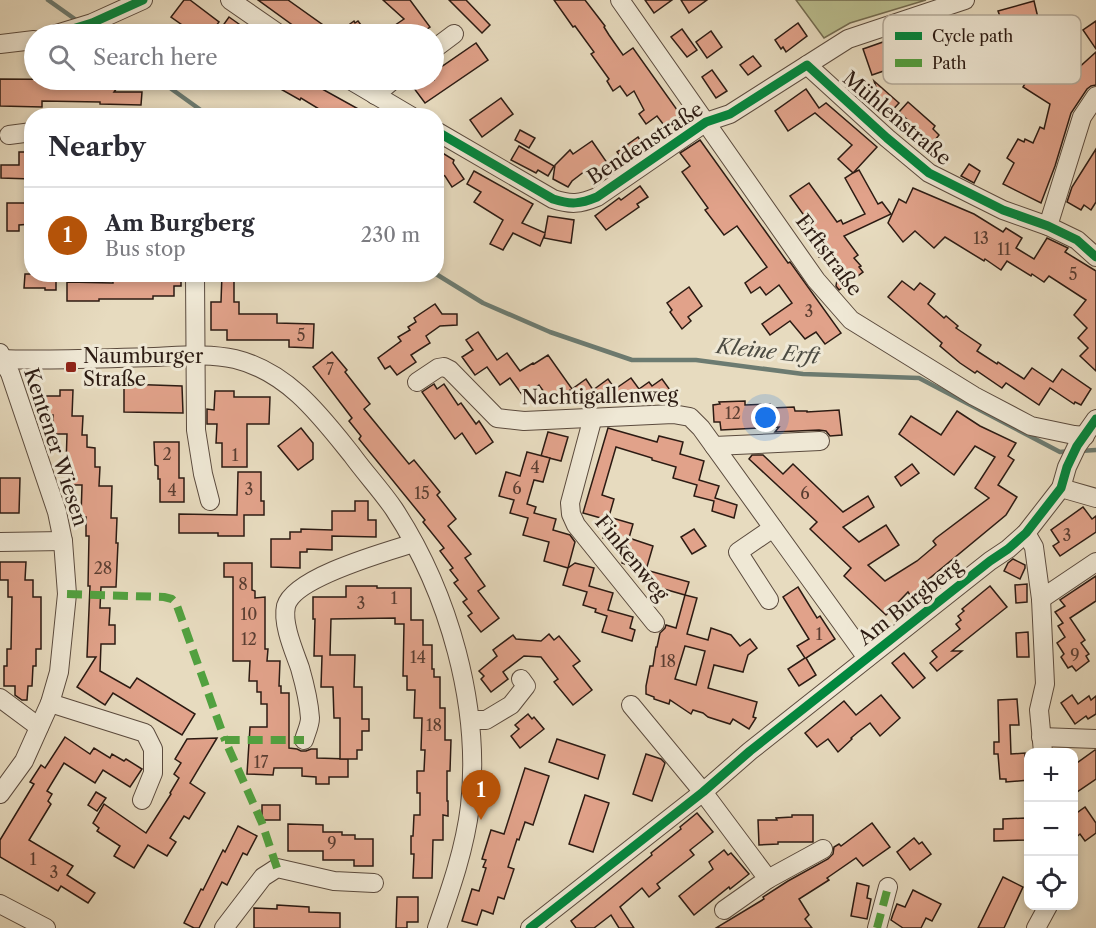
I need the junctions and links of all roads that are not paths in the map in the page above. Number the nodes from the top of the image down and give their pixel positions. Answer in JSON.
{"nodes":[{"id":1,"x":143,"y":0,"type":"edge"},
{"id":2,"x":230,"y":0,"type":"edge"},
{"id":3,"x":620,"y":0,"type":"edge"},
{"id":4,"x":958,"y":1,"type":"edge"},
{"id":5,"x":917,"y":15,"type":"edge"},
{"id":6,"x":89,"y":24,"type":"edge"},
{"id":7,"x":265,"y":24,"type":"edge"},
{"id":8,"x":883,"y":27,"type":"edge"},
{"id":9,"x":454,"y":34,"type":"dead end"},
{"id":10,"x":24,"y":41,"type":"edge"},
{"id":11,"x":444,"y":42,"type":"edge"},
{"id":12,"x":0,"y":44,"type":"edge"},
{"id":13,"x":807,"y":65,"type":"junction"},
{"id":14,"x":367,"y":90,"type":"edge"},
{"id":15,"x":381,"y":90,"type":"edge"},
{"id":16,"x":375,"y":95,"type":"junction"},
{"id":17,"x":1096,"y":96,"type":"edge"},
{"id":18,"x":397,"y":108,"type":"edge"},
{"id":19,"x":706,"y":122,"type":"junction"},
{"id":20,"x":24,"y":133,"type":"edge"},
{"id":21,"x":9,"y":135,"type":"dead end"},
{"id":22,"x":444,"y":136,"type":"edge"},
{"id":23,"x":1048,"y":226,"type":"junction"},
{"id":24,"x":1096,"y":257,"type":"edge"},
{"id":25,"x":195,"y":282,"type":"edge"},
{"id":26,"x":196,"y":356,"type":"junction"},
{"id":27,"x":1,"y":357,"type":"edge"},
{"id":28,"x":417,"y":382,"type":"dead end"},
{"id":29,"x":593,"y":417,"type":"junction"},
{"id":30,"x":1096,"y":419,"type":"edge"},
{"id":31,"x":820,"y":441,"type":"dead end"},
{"id":32,"x":1081,"y":441,"type":"junction"},
{"id":33,"x":714,"y":447,"type":"junction"},
{"id":34,"x":1061,"y":488,"type":"junction"},
{"id":35,"x":1096,"y":498,"type":"edge"},
{"id":36,"x":210,"y":501,"type":"dead end"},
{"id":37,"x":773,"y":528,"type":"junction"},
{"id":38,"x":1026,"y":533,"type":"junction"},
{"id":39,"x":63,"y":541,"type":"junction"},
{"id":40,"x":0,"y":542,"type":"edge"},
{"id":41,"x":414,"y":543,"type":"junction"},
{"id":42,"x":1096,"y":562,"type":"edge"},
{"id":43,"x":1041,"y":599,"type":"junction"},
{"id":44,"x":769,"y":600,"type":"dead end"},
{"id":45,"x":655,"y":623,"type":"dead end"},
{"id":46,"x":867,"y":658,"type":"junction"},
{"id":47,"x":521,"y":679,"type":"dead end"},
{"id":48,"x":0,"y":698,"type":"edge"},
{"id":49,"x":50,"y":703,"type":"junction"},
{"id":50,"x":631,"y":705,"type":"dead end"},
{"id":51,"x":471,"y":720,"type":"junction"},
{"id":52,"x":39,"y":727,"type":"junction"},
{"id":53,"x":1096,"y":739,"type":"edge"},
{"id":54,"x":304,"y":740,"type":"dead end"},
{"id":55,"x":1042,"y":745,"type":"edge"},
{"id":56,"x":703,"y":792,"type":"junction"},
{"id":57,"x":0,"y":794,"type":"edge"},
{"id":58,"x":142,"y":800,"type":"dead end"},
{"id":59,"x":823,"y":849,"type":"dead end"},
{"id":60,"x":768,"y":879,"type":"junction"},
{"id":61,"x":374,"y":883,"type":"dead end"},
{"id":62,"x":888,"y":887,"type":"dead end"},
{"id":63,"x":2,"y":909,"type":"edge"},
{"id":64,"x":724,"y":910,"type":"dead end"},
{"id":65,"x":1046,"y":910,"type":"edge"},
{"id":66,"x":46,"y":928,"type":"edge"},
{"id":67,"x":224,"y":928,"type":"edge"},
{"id":68,"x":436,"y":928,"type":"edge"},
{"id":69,"x":530,"y":928,"type":"edge"},
{"id":70,"x":877,"y":928,"type":"edge"},
{"id":71,"x":1036,"y":928,"type":"edge"}],
"edges":[{"from":1,"to":6,"type":"street"},
{"from":2,"to":7,"type":"street"},
{"from":3,"to":19,"type":"street","name":"Erftstraße"},
{"from":4,"to":5,"type":"street","name":"Bendenstraße"},
{"from":8,"to":13,"type":"street","name":"Bendenstraße"},
{"from":9,"to":11,"type":"street"},
{"from":10,"to":12,"type":"street"},
{"from":13,"to":19,"type":"street","name":"Bendenstraße"},
{"from":13,"to":23,"type":"street","name":"Mühlenstraße"},
{"from":14,"to":16,"type":"street"},
{"from":15,"to":16,"type":"street"},
{"from":16,"to":18,"type":"street"},
{"from":17,"to":23,"type":"street"},
{"from":19,"to":22,"type":"street","name":"Bendenstraße"},
{"from":19,"to":32,"type":"street","name":"Erftstraße"},
{"from":20,"to":21,"type":"street"},
{"from":23,"to":24,"type":"street","name":"Mühlenstraße"},
{"from":25,"to":26,"type":"street"},
{"from":26,"to":27,"type":"street"},
{"from":26,"to":36,"type":"street"},
{"from":26,"to":41,"type":"street"},
{"from":27,"to":39,"type":"street","name":"Kentener Wiesen"},
{"from":28,"to":29,"type":"street","name":"Nachtigallenweg"},
{"from":29,"to":33,"type":"street","name":"Nachtigallenweg"},
{"from":29,"to":45,"type":"street","name":"Finkenweg"},
{"from":30,"to":32,"type":"street","name":"Am Burgberg"},
{"from":31,"to":33,"type":"street"},
{"from":32,"to":34,"type":"street","name":"Am Burgberg"},
{"from":33,"to":37,"type":"street","name":"Nachtigallenweg"},
{"from":34,"to":35,"type":"street"},
{"from":34,"to":38,"type":"street","name":"Am Burgberg"},
{"from":37,"to":44,"type":"street"},
{"from":37,"to":46,"type":"street","name":"Nachtigallenweg"},
{"from":38,"to":43,"type":"street"},
{"from":38,"to":46,"type":"street","name":"Am Burgberg"},
{"from":39,"to":40,"type":"street"},
{"from":39,"to":49,"type":"street","name":"Kentener Wiesen"},
{"from":41,"to":51,"type":"street"},
{"from":41,"to":54,"type":"street"},
{"from":42,"to":43,"type":"street"},
{"from":43,"to":55,"type":"street"},
{"from":46,"to":56,"type":"street","name":"Am Burgberg"},
{"from":47,"to":51,"type":"street"},
{"from":48,"to":52,"type":"street"},
{"from":49,"to":52,"type":"street","name":"Kentener Wiesen"},
{"from":49,"to":58,"type":"street"},
{"from":50,"to":56,"type":"street"},
{"from":51,"to":68,"type":"street"},
{"from":52,"to":57,"type":"street","name":"Kentener Wiesen"},
{"from":53,"to":55,"type":"street"},
{"from":56,"to":60,"type":"street"},
{"from":56,"to":69,"type":"street","name":"Am Burgberg"},
{"from":59,"to":60,"type":"street"},
{"from":60,"to":64,"type":"street"},
{"from":61,"to":67,"type":"street"},
{"from":62,"to":70,"type":"street"},
{"from":63,"to":66,"type":"street"},
{"from":65,"to":71,"type":"street"}]}
